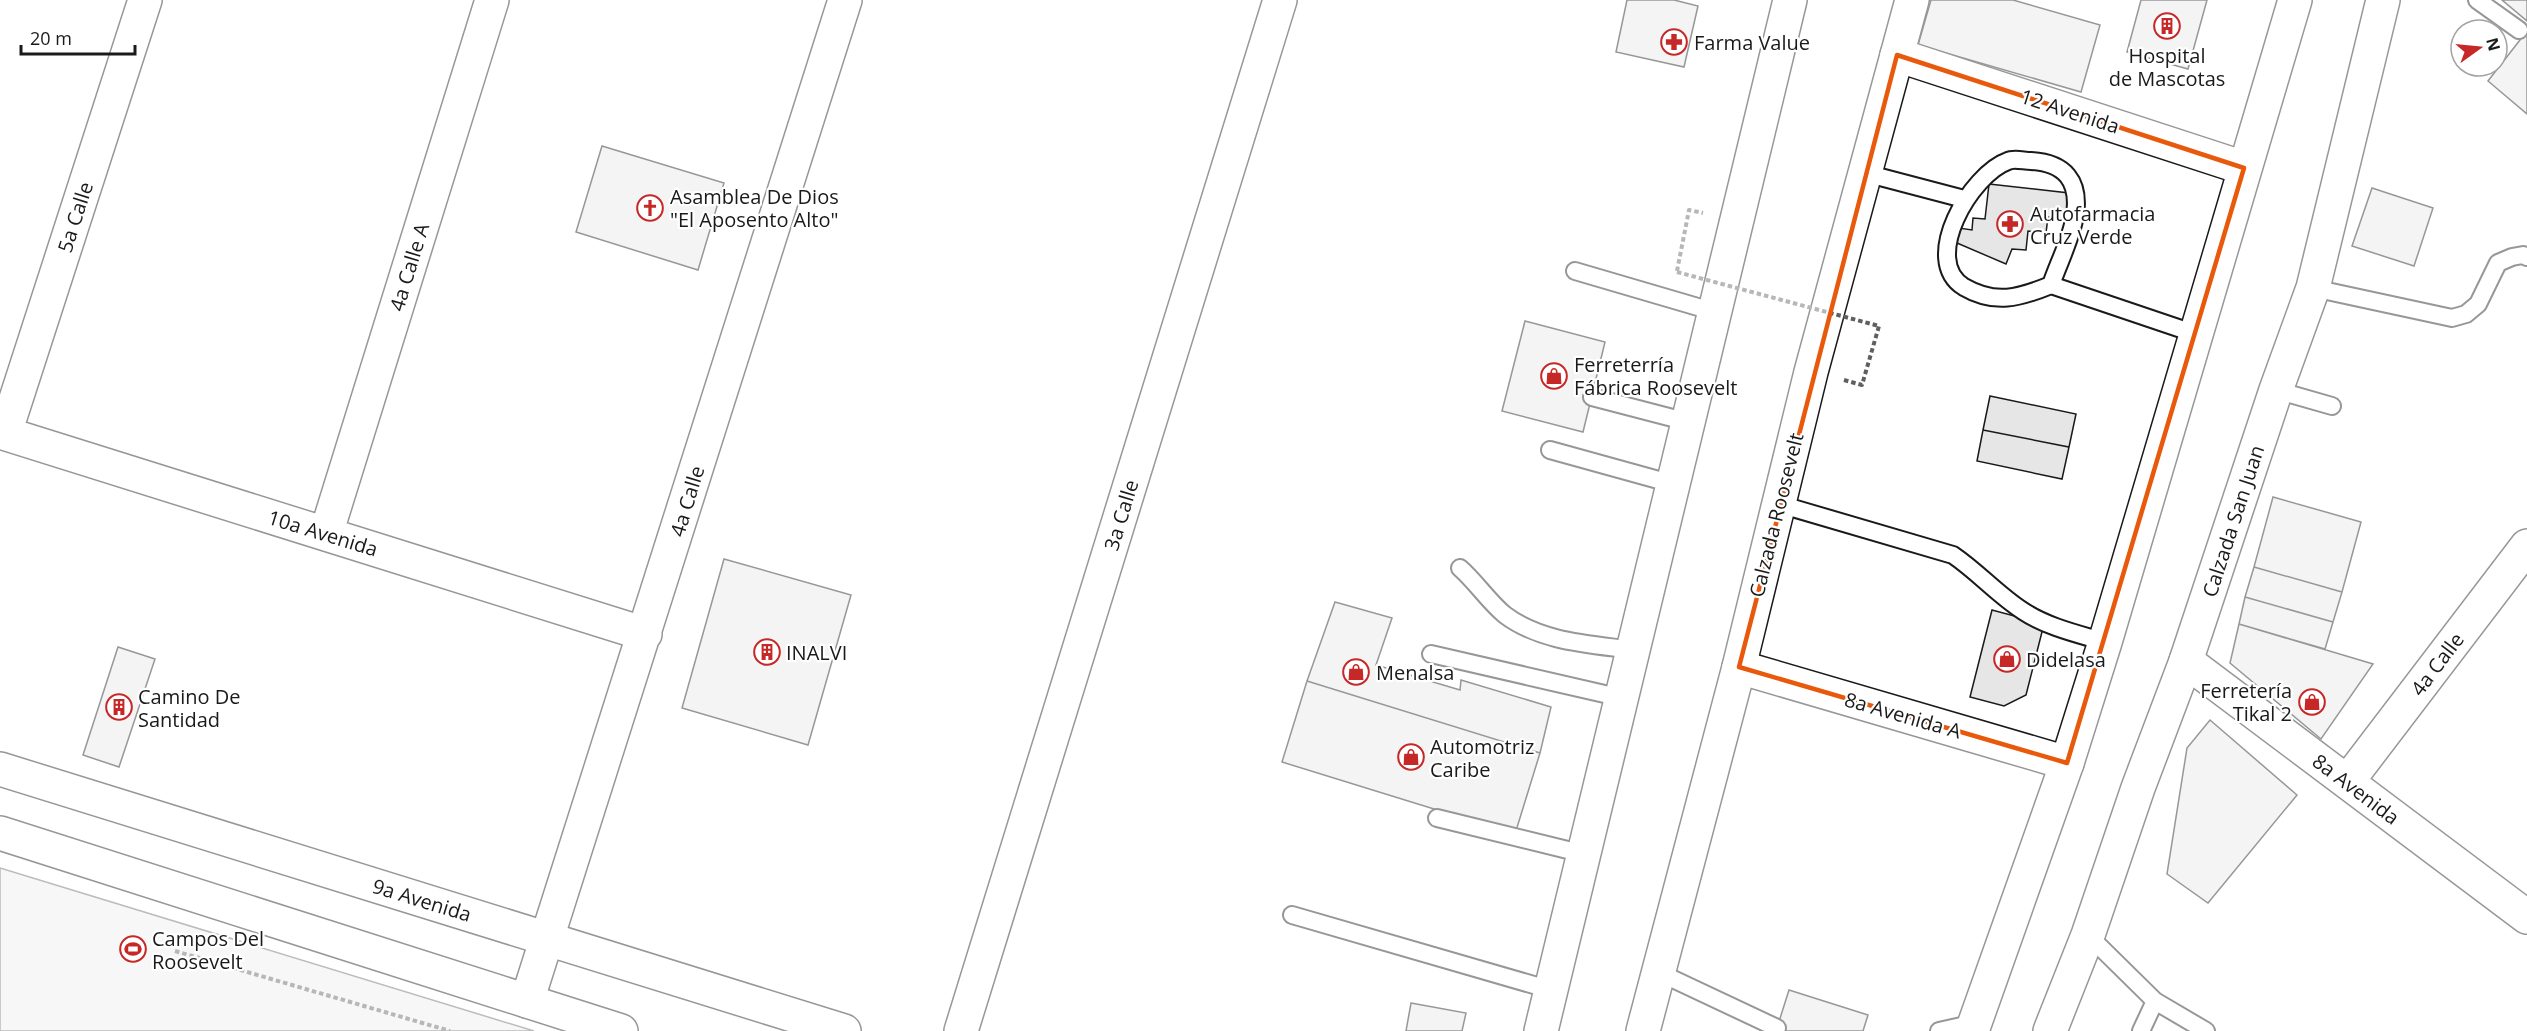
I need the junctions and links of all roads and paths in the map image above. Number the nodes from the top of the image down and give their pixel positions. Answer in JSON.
{"nodes":[{"id":1,"x":145,"y":0,"type":"edge"},
{"id":2,"x":492,"y":0,"type":"edge"},
{"id":3,"x":845,"y":0,"type":"edge"},
{"id":4,"x":1280,"y":0,"type":"edge"},
{"id":5,"x":1790,"y":0,"type":"edge"},
{"id":6,"x":1912,"y":0,"type":"edge"},
{"id":7,"x":2295,"y":0,"type":"edge"},
{"id":8,"x":2383,"y":0,"type":"edge"},
{"id":9,"x":2477,"y":0,"type":"edge"},
{"id":10,"x":2519,"y":30,"type":"dead end"},
{"id":11,"x":1897,"y":55,"type":"junction"},
{"id":12,"x":2244,"y":168,"type":"junction"},
{"id":13,"x":1865,"y":173,"type":"junction"},
{"id":14,"x":1964,"y":199,"type":"junction"},
{"id":15,"x":1689,"y":210,"type":"dead end"},
{"id":16,"x":2527,"y":257,"type":"edge"},
{"id":17,"x":1575,"y":271,"type":"dead end"},
{"id":18,"x":2051,"y":285,"type":"junction"},
{"id":19,"x":2313,"y":288,"type":"junction"},
{"id":20,"x":1715,"y":312,"type":"junction"},
{"id":21,"x":2196,"y":334,"type":"junction"},
{"id":22,"x":1862,"y":385,"type":"dead end"},
{"id":23,"x":2276,"y":390,"type":"junction"},
{"id":24,"x":1592,"y":398,"type":"dead end"},
{"id":25,"x":2332,"y":406,"type":"dead end"},
{"id":26,"x":1688,"y":422,"type":"junction"},
{"id":27,"x":2,"y":433,"type":"edge"},
{"id":28,"x":1550,"y":450,"type":"dead end"},
{"id":29,"x":1673,"y":484,"type":"junction"},
{"id":30,"x":1779,"y":504,"type":"junction"},
{"id":31,"x":326,"y":534,"type":"junction"},
{"id":32,"x":2527,"y":546,"type":"edge"},
{"id":33,"x":1460,"y":568,"type":"dead end"},
{"id":34,"x":645,"y":634,"type":"junction"},
{"id":35,"x":2105,"y":642,"type":"junction"},
{"id":36,"x":1633,"y":650,"type":"junction"},
{"id":37,"x":1431,"y":654,"type":"dead end"},
{"id":38,"x":2186,"y":661,"type":"junction"},
{"id":39,"x":1739,"y":667,"type":"junction"},
{"id":40,"x":1622,"y":698,"type":"junction"},
{"id":41,"x":2067,"y":763,"type":"junction"},
{"id":42,"x":0,"y":769,"type":"edge"},
{"id":43,"x":2347,"y":782,"type":"junction"},
{"id":44,"x":1437,"y":818,"type":"dead end"},
{"id":45,"x":0,"y":833,"type":"edge"},
{"id":46,"x":1584,"y":854,"type":"junction"},
{"id":47,"x":1292,"y":915,"type":"dead end"},
{"id":48,"x":2527,"y":917,"type":"edge"},
{"id":49,"x":2088,"y":935,"type":"junction"},
{"id":50,"x":547,"y":939,"type":"junction"},
{"id":51,"x":175,"y":951,"type":"dead end"},
{"id":52,"x":1658,"y":972,"type":"junction"},
{"id":53,"x":1551,"y":990,"type":"junction"},
{"id":54,"x":527,"y":1001,"type":"junction"},
{"id":55,"x":2155,"y":1001,"type":"junction"},
{"id":56,"x":1973,"y":1027,"type":"edge"},
{"id":57,"x":1777,"y":1028,"type":"dead end"},
{"id":58,"x":450,"y":1031,"type":"edge"},
{"id":59,"x":621,"y":1031,"type":"edge"},
{"id":60,"x":844,"y":1031,"type":"edge"},
{"id":61,"x":961,"y":1031,"type":"edge"},
{"id":62,"x":1541,"y":1031,"type":"edge"},
{"id":63,"x":1643,"y":1031,"type":"edge"},
{"id":64,"x":1940,"y":1031,"type":"edge"},
{"id":65,"x":2050,"y":1031,"type":"edge"},
{"id":66,"x":2141,"y":1031,"type":"edge"},
{"id":67,"x":2206,"y":1031,"type":"edge"}],
"edges":[{"from":1,"to":27,"type":"main road","name":"5a Calle"},
{"from":2,"to":31,"type":"main road","name":"4a Calle A"},
{"from":3,"to":34,"type":"main road","name":"4a Calle"},
{"from":4,"to":61,"type":"main road","name":"3a Calle"},
{"from":5,"to":20,"type":"main road"},
{"from":6,"to":11,"type":"main road","name":"Calzada Roosevelt"},
{"from":7,"to":12,"type":"main road"},
{"from":8,"to":19,"type":"main road","name":"Calzada San Juan"},
{"from":9,"to":10,"type":"lane"},
{"from":11,"to":12,"type":"main road","name":"12 Avenida"},
{"from":11,"to":13,"type":"main road","name":"Calzada Roosevelt"},
{"from":12,"to":21,"type":"main road"},
{"from":13,"to":14,"type":"lane"},
{"from":13,"to":30,"type":"main road","name":"Calzada Roosevelt"},
{"from":14,"to":18,"type":"lane"},
{"from":14,"to":18,"type":"lane"},
{"from":15,"to":22,"type":"path","bridge":true},
{"from":16,"to":19,"type":"lane"},
{"from":17,"to":20,"type":"lane"},
{"from":18,"to":21,"type":"lane"},
{"from":19,"to":23,"type":"main road","name":"Calzada San Juan"},
{"from":20,"to":26,"type":"main road"},
{"from":21,"to":35,"type":"main road"},
{"from":23,"to":25,"type":"lane"},
{"from":23,"to":38,"type":"main road","name":"Calzada San Juan"},
{"from":24,"to":26,"type":"lane"},
{"from":26,"to":29,"type":"main road"},
{"from":27,"to":31,"type":"main road","name":"10a Avenida"},
{"from":28,"to":29,"type":"lane"},
{"from":29,"to":36,"type":"main road"},
{"from":30,"to":35,"type":"lane"},
{"from":30,"to":39,"type":"main road","name":"Calzada Roosevelt"},
{"from":31,"to":34,"type":"main road","name":"10a Avenida"},
{"from":32,"to":43,"type":"main road","name":"4a Calle"},
{"from":33,"to":36,"type":"lane"},
{"from":34,"to":50,"type":"main road","name":"4a Calle"},
{"from":35,"to":41,"type":"main road"},
{"from":36,"to":40,"type":"main road"},
{"from":37,"to":40,"type":"lane"},
{"from":38,"to":43,"type":"main road","name":"8a Avenida"},
{"from":38,"to":49,"type":"main road","name":"Calzada San Juan"},
{"from":39,"to":41,"type":"main road","name":"8a Avenida A"},
{"from":39,"to":52,"type":"main road","name":"Calzada Roosevelt"},
{"from":40,"to":46,"type":"main road"},
{"from":41,"to":56,"type":"main road"},
{"from":42,"to":50,"type":"main road","name":"9a Avenida"},
{"from":43,"to":48,"type":"main road","name":"8a Avenida"},
{"from":44,"to":46,"type":"lane"},
{"from":45,"to":54,"type":"main road"},
{"from":46,"to":53,"type":"main road"},
{"from":47,"to":53,"type":"lane"},
{"from":49,"to":55,"type":"lane"},
{"from":49,"to":65,"type":"main road","name":"Calzada San Juan"},
{"from":50,"to":54,"type":"main road","name":"4a Calle"},
{"from":50,"to":60,"type":"main road","name":"9a Avenida"},
{"from":51,"to":58,"type":"path"},
{"from":52,"to":57,"type":"lane"},
{"from":52,"to":63,"type":"main road","name":"Calzada Roosevelt"},
{"from":53,"to":62,"type":"main road"},
{"from":54,"to":59,"type":"main road"},
{"from":55,"to":66,"type":"lane"},
{"from":55,"to":67,"type":"lane"},
{"from":56,"to":64,"type":"lane"}]}
